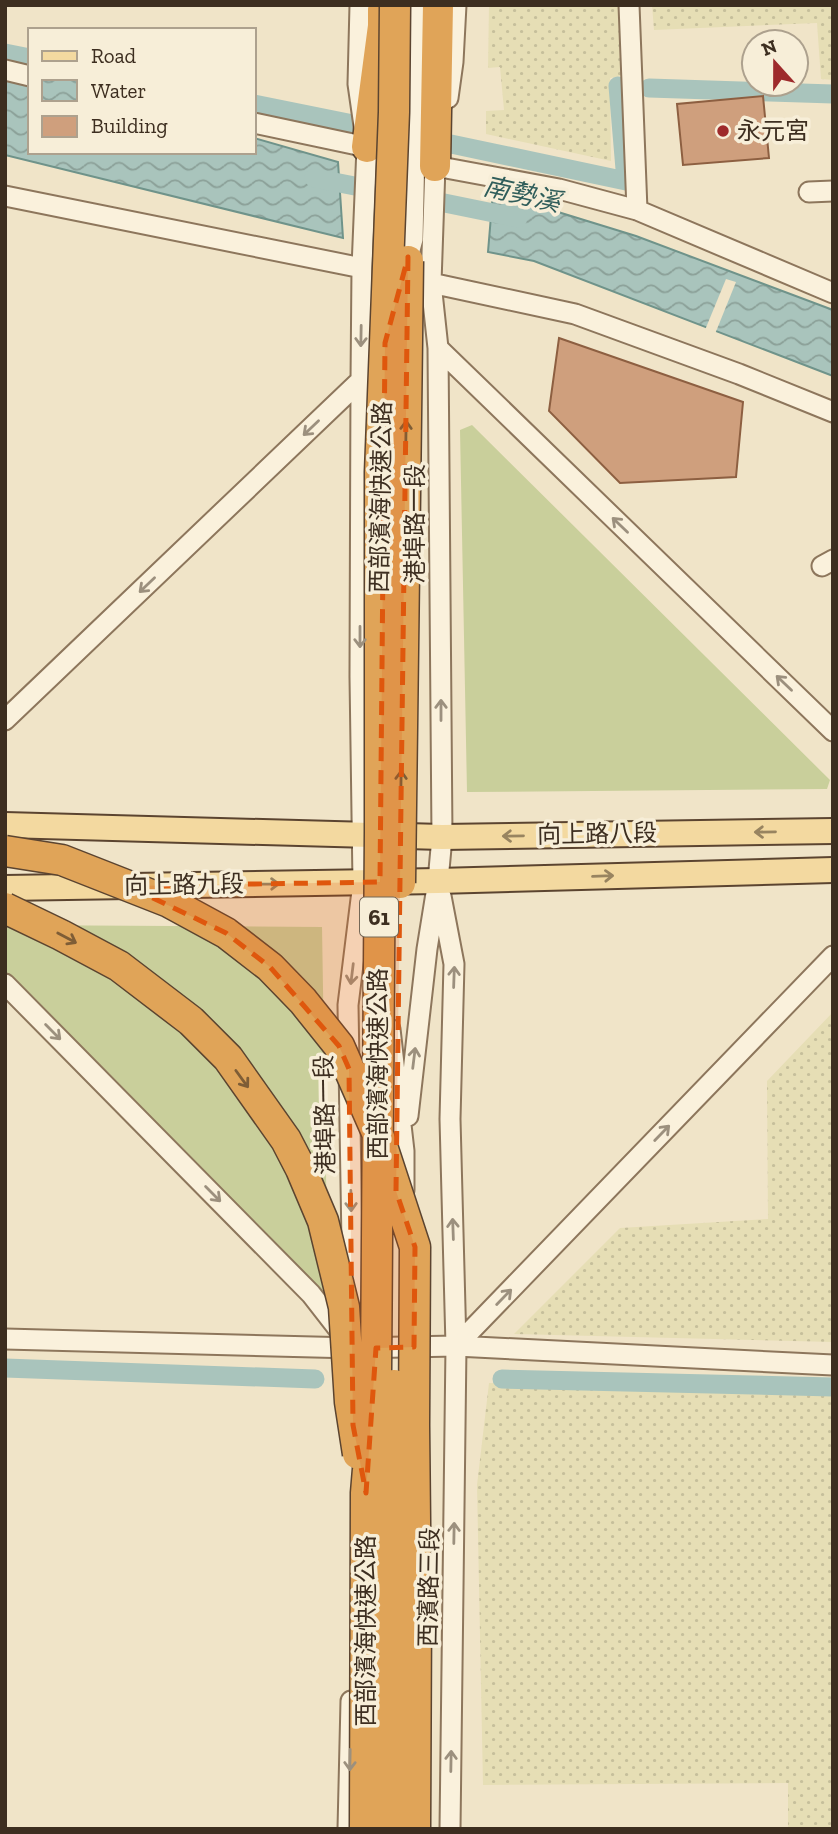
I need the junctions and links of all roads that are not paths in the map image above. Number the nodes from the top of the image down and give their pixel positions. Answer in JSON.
{"nodes":[{"id":1,"x":360,"y":5,"type":"edge"},
{"id":2,"x":383,"y":5,"type":"edge"},
{"id":3,"x":396,"y":5,"type":"edge"},
{"id":4,"x":411,"y":5,"type":"edge"},
{"id":5,"x":418,"y":5,"type":"edge"},
{"id":6,"x":438,"y":5,"type":"edge"},
{"id":7,"x":456,"y":5,"type":"edge"},
{"id":8,"x":629,"y":5,"type":"edge"},
{"id":9,"x":5,"y":71,"type":"edge"},
{"id":10,"x":28,"y":76,"type":"edge"},
{"id":11,"x":256,"y":123,"type":"edge"},
{"id":12,"x":367,"y":147,"type":"junction"},
{"id":13,"x":435,"y":166,"type":"junction"},
{"id":14,"x":808,"y":191,"type":"dead end"},
{"id":15,"x":833,"y":191,"type":"edge"},
{"id":16,"x":5,"y":196,"type":"edge"},
{"id":17,"x":637,"y":210,"type":"junction"},
{"id":18,"x":362,"y":268,"type":"junction"},
{"id":19,"x":431,"y":283,"type":"junction"},
{"id":20,"x":833,"y":293,"type":"edge"},
{"id":21,"x":438,"y":348,"type":"junction"},
{"id":22,"x":361,"y":380,"type":"junction"},
{"id":23,"x":833,"y":412,"type":"edge"},
{"id":24,"x":5,"y":720,"type":"edge"},
{"id":25,"x":833,"y":731,"type":"edge"},
{"id":26,"x":5,"y":825,"type":"edge"},
{"id":27,"x":833,"y":831,"type":"edge"},
{"id":28,"x":362,"y":835,"type":"junction"},
{"id":29,"x":442,"y":837,"type":"junction"},
{"id":30,"x":5,"y":851,"type":"edge"},
{"id":31,"x":833,"y":870,"type":"edge"},
{"id":32,"x":438,"y":881,"type":"junction"},
{"id":33,"x":363,"y":882,"type":"junction"},
{"id":34,"x":5,"y":888,"type":"edge"},
{"id":35,"x":5,"y":908,"type":"edge"},
{"id":36,"x":833,"y":956,"type":"edge"},
{"id":37,"x":5,"y":984,"type":"edge"},
{"id":38,"x":404,"y":1151,"type":"junction"},
{"id":39,"x":5,"y":1339,"type":"edge"},
{"id":40,"x":456,"y":1346,"type":"junction"},
{"id":41,"x":405,"y":1347,"type":"junction"},
{"id":42,"x":354,"y":1348,"type":"junction"},
{"id":43,"x":833,"y":1365,"type":"edge"},
{"id":44,"x":366,"y":1493,"type":"junction"},
{"id":45,"x":348,"y":1829,"type":"edge"},
{"id":46,"x":365,"y":1829,"type":"edge"},
{"id":47,"x":390,"y":1829,"type":"edge"},
{"id":48,"x":402,"y":1829,"type":"edge"},
{"id":49,"x":415,"y":1829,"type":"edge"},
{"id":50,"x":450,"y":1829,"type":"edge"}],
"edges":[{"from":1,"to":12,"type":"street","name":"港埠路一段"},
{"from":2,"to":12,"type":"highway"},
{"from":3,"to":44,"type":"highway","name":"西部濱海快速公路","number":"61","bridge":true},
{"from":47,"to":4,"type":"highway","name":"西部濱海快速公路","number":"61","one_way":true,"bridge":true},
{"from":5,"to":13,"type":"street","name":"港埠路一段"},
{"from":5,"to":22,"type":"street","name":"港埠路一段"},
{"from":6,"to":13,"type":"highway"},
{"from":7,"to":13,"type":"street","name":"港埠路一段"},
{"from":8,"to":17,"type":"street"},
{"from":9,"to":10,"type":"street"},
{"from":11,"to":12,"type":"street"},
{"from":12,"to":18,"type":"street","name":"港埠路一段"},
{"from":13,"to":17,"type":"street"},
{"from":13,"to":19,"type":"street","name":"港埠路一段"},
{"from":14,"to":15,"type":"street"},
{"from":16,"to":18,"type":"street"},
{"from":17,"to":20,"type":"street"},
{"from":18,"to":22,"type":"street","name":"港埠路一段","one_way":true},
{"from":19,"to":21,"type":"street","name":"港埠路一段"},
{"from":19,"to":23,"type":"street"},
{"from":25,"to":21,"type":"street","one_way":true},
{"from":29,"to":21,"type":"street","name":"港埠路一段","one_way":true},
{"from":22,"to":24,"type":"street","one_way":true},
{"from":22,"to":28,"type":"street","name":"港埠路一段","one_way":true},
{"from":26,"to":28,"type":"main road"},
{"from":27,"to":29,"type":"main road","name":"向上路八段","one_way":true},
{"from":28,"to":29,"type":"main road","name":"向上路八段"},
{"from":28,"to":33,"type":"street","name":"港埠路一段"},
{"from":29,"to":32,"type":"street","name":"港埠路一段"},
{"from":30,"to":49,"type":"highway","bridge":true},
{"from":32,"to":31,"type":"main road","name":"向上路八段","one_way":true},
{"from":32,"to":33,"type":"main road","name":"向上路八段"},
{"from":38,"to":32,"type":"street","name":"港埠路一段","one_way":true},
{"from":40,"to":32,"type":"street","name":"港埠路一段","one_way":true},
{"from":34,"to":33,"type":"main road","name":"向上路九段","one_way":true},
{"from":33,"to":38,"type":"street","name":"港埠路一段"},
{"from":33,"to":42,"type":"street","name":"港埠路一段","one_way":true},
{"from":35,"to":44,"type":"highway","one_way":true,"bridge":true},
{"from":40,"to":36,"type":"street","one_way":true},
{"from":37,"to":42,"type":"street","one_way":true},
{"from":38,"to":41,"type":"street","name":"港埠路一段"},
{"from":39,"to":42,"type":"street"},
{"from":40,"to":41,"type":"street"},
{"from":40,"to":43,"type":"street"},
{"from":50,"to":40,"type":"street","name":"西濱路三段","one_way":true},
{"from":41,"to":42,"type":"street"},
{"from":41,"to":48,"type":"street","name":"西濱路三段"},
{"from":42,"to":45,"type":"street","one_way":true},
{"from":44,"to":46,"type":"highway","name":"西部濱海快速公路","number":"61","bridge":true}]}
